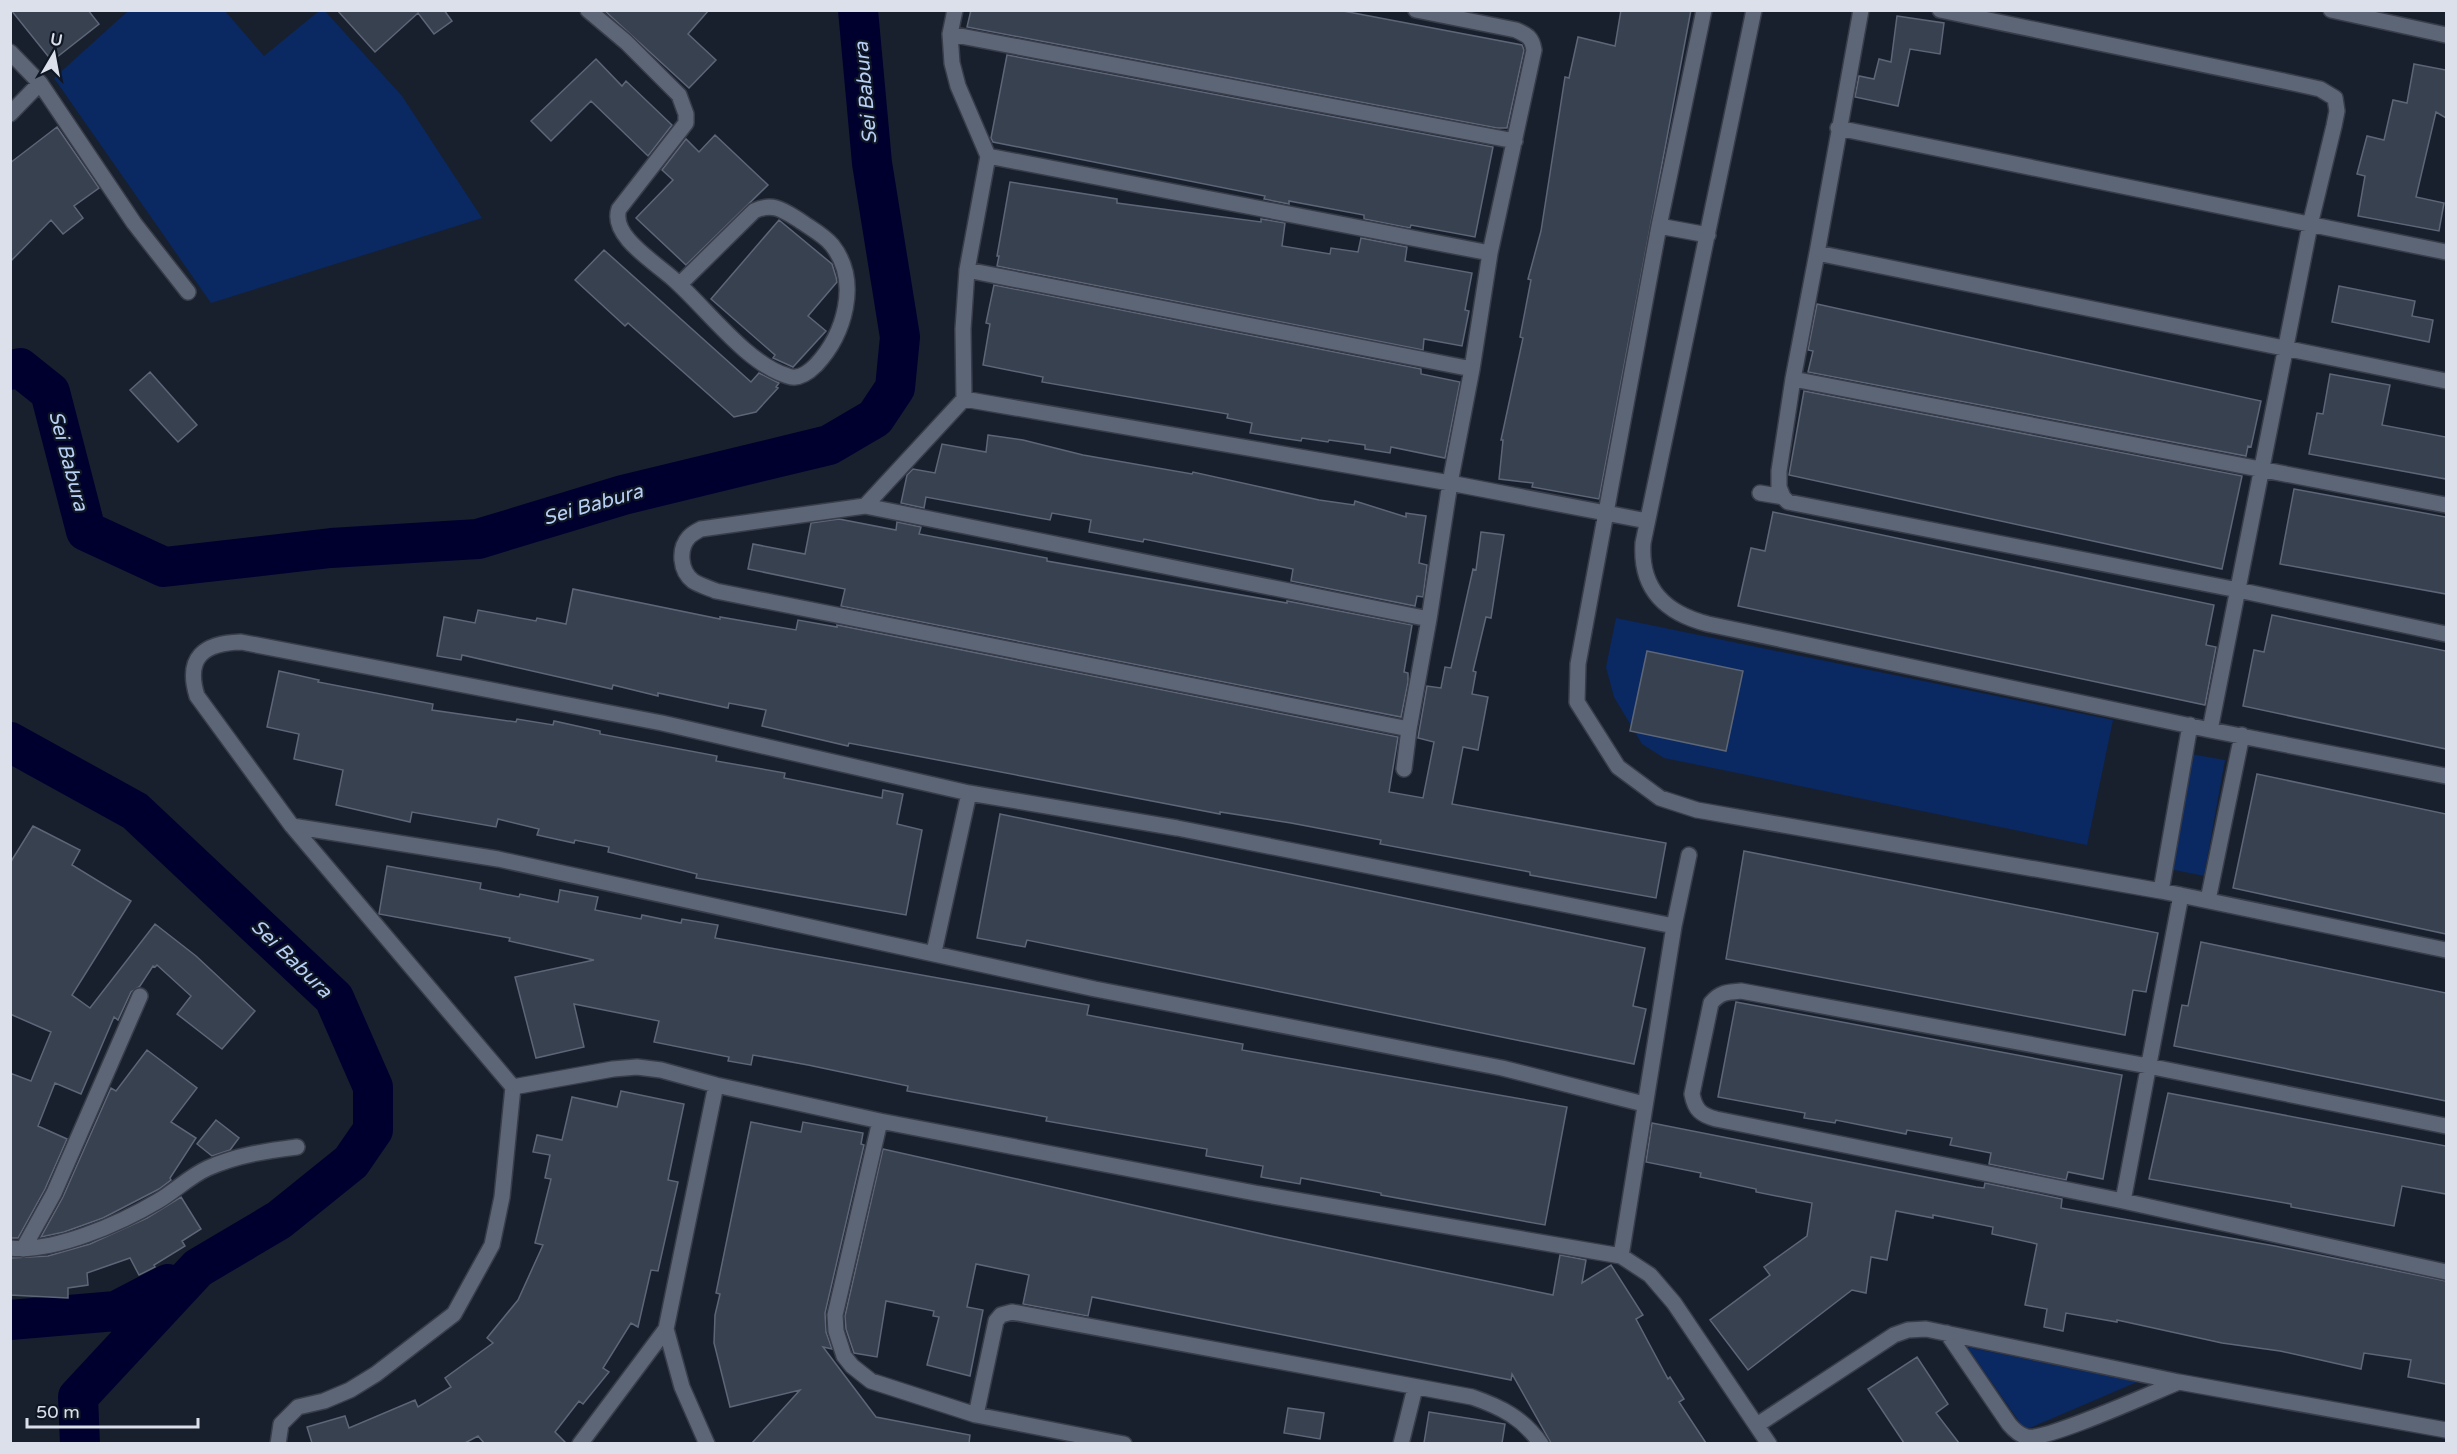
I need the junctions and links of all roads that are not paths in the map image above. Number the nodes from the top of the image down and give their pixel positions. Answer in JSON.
{"nodes":[{"id":1,"x":588,"y":10,"type":"edge"},
{"id":2,"x":955,"y":10,"type":"edge"},
{"id":3,"x":1416,"y":10,"type":"edge"},
{"id":4,"x":1704,"y":10,"type":"edge"},
{"id":5,"x":1754,"y":10,"type":"edge"},
{"id":6,"x":1862,"y":10,"type":"edge"},
{"id":7,"x":1940,"y":10,"type":"edge"},
{"id":8,"x":2340,"y":11,"type":"edge"},
{"id":9,"x":950,"y":34,"type":"junction"},
{"id":10,"x":2446,"y":35,"type":"edge"},
{"id":11,"x":10,"y":52,"type":"edge"},
{"id":12,"x":40,"y":83,"type":"junction"},
{"id":13,"x":10,"y":114,"type":"edge"},
{"id":14,"x":1838,"y":128,"type":"junction"},
{"id":15,"x":1515,"y":141,"type":"junction"},
{"id":16,"x":987,"y":156,"type":"junction"},
{"id":17,"x":2310,"y":225,"type":"junction"},
{"id":18,"x":1659,"y":226,"type":"junction"},
{"id":19,"x":1708,"y":235,"type":"junction"},
{"id":20,"x":2446,"y":252,"type":"edge"},
{"id":21,"x":1490,"y":253,"type":"junction"},
{"id":22,"x":1817,"y":253,"type":"junction"},
{"id":23,"x":967,"y":270,"type":"junction"},
{"id":24,"x":680,"y":284,"type":"junction"},
{"id":25,"x":188,"y":292,"type":"dead end"},
{"id":26,"x":2287,"y":349,"type":"junction"},
{"id":27,"x":1472,"y":369,"type":"junction"},
{"id":28,"x":1793,"y":379,"type":"junction"},
{"id":29,"x":2446,"y":381,"type":"edge"},
{"id":30,"x":964,"y":399,"type":"junction"},
{"id":31,"x":2264,"y":468,"type":"junction"},
{"id":32,"x":1450,"y":483,"type":"junction"},
{"id":33,"x":1760,"y":493,"type":"dead end"},
{"id":34,"x":1783,"y":496,"type":"junction"},
{"id":35,"x":2446,"y":505,"type":"edge"},
{"id":36,"x":864,"y":506,"type":"junction"},
{"id":37,"x":1606,"y":515,"type":"junction"},
{"id":38,"x":1647,"y":521,"type":"junction"},
{"id":39,"x":2238,"y":590,"type":"junction"},
{"id":40,"x":1430,"y":619,"type":"junction"},
{"id":41,"x":2446,"y":633,"type":"edge"},
{"id":42,"x":2190,"y":725,"type":"junction"},
{"id":43,"x":1409,"y":729,"type":"junction"},
{"id":44,"x":2210,"y":730,"type":"junction"},
{"id":45,"x":2242,"y":735,"type":"junction"},
{"id":46,"x":1404,"y":768,"type":"dead end"},
{"id":47,"x":2446,"y":776,"type":"edge"},
{"id":48,"x":969,"y":793,"type":"junction"},
{"id":49,"x":292,"y":826,"type":"junction"},
{"id":50,"x":1689,"y":855,"type":"dead end"},
{"id":51,"x":2160,"y":891,"type":"junction"},
{"id":52,"x":2181,"y":895,"type":"junction"},
{"id":53,"x":2208,"y":900,"type":"junction"},
{"id":54,"x":1674,"y":926,"type":"junction"},
{"id":55,"x":2446,"y":950,"type":"edge"},
{"id":56,"x":934,"y":952,"type":"junction"},
{"id":57,"x":140,"y":996,"type":"dead end"},
{"id":58,"x":2148,"y":1066,"type":"junction"},
{"id":59,"x":716,"y":1085,"type":"junction"},
{"id":60,"x":513,"y":1087,"type":"junction"},
{"id":61,"x":1644,"y":1104,"type":"junction"},
{"id":62,"x":880,"y":1121,"type":"junction"},
{"id":63,"x":2446,"y":1126,"type":"edge"},
{"id":64,"x":297,"y":1147,"type":"dead end"},
{"id":65,"x":2123,"y":1201,"type":"junction"},
{"id":66,"x":17,"y":1249,"type":"edge"},
{"id":67,"x":1621,"y":1256,"type":"junction"},
{"id":68,"x":2446,"y":1272,"type":"edge"},
{"id":69,"x":666,"y":1329,"type":"junction"},
{"id":70,"x":1947,"y":1333,"type":"junction"},
{"id":71,"x":2179,"y":1382,"type":"junction"},
{"id":72,"x":1415,"y":1388,"type":"junction"},
{"id":73,"x":976,"y":1415,"type":"junction"},
{"id":74,"x":1757,"y":1425,"type":"junction"},
{"id":75,"x":2446,"y":1430,"type":"edge"},
{"id":76,"x":704,"y":1441,"type":"edge"},
{"id":77,"x":278,"y":1443,"type":"edge"},
{"id":78,"x":580,"y":1443,"type":"edge"},
{"id":79,"x":1124,"y":1443,"type":"edge"},
{"id":80,"x":1401,"y":1443,"type":"edge"},
{"id":81,"x":1541,"y":1443,"type":"edge"},
{"id":82,"x":1769,"y":1443,"type":"edge"}],
"edges":[{"from":1,"to":24,"type":"street"},
{"from":2,"to":9,"type":"street"},
{"from":3,"to":15,"type":"street"},
{"from":4,"to":18,"type":"street"},
{"from":5,"to":19,"type":"street"},
{"from":6,"to":14,"type":"street"},
{"from":7,"to":17,"type":"street"},
{"from":8,"to":10,"type":"street"},
{"from":9,"to":15,"type":"street"},
{"from":9,"to":16,"type":"street"},
{"from":11,"to":12,"type":"street"},
{"from":12,"to":13,"type":"street"},
{"from":12,"to":25,"type":"street"},
{"from":14,"to":17,"type":"street"},
{"from":14,"to":22,"type":"street"},
{"from":15,"to":21,"type":"street"},
{"from":16,"to":21,"type":"street"},
{"from":16,"to":23,"type":"street"},
{"from":17,"to":20,"type":"street"},
{"from":17,"to":26,"type":"street"},
{"from":18,"to":19,"type":"street"},
{"from":18,"to":37,"type":"street"},
{"from":19,"to":38,"type":"street"},
{"from":21,"to":27,"type":"street"},
{"from":22,"to":26,"type":"street"},
{"from":22,"to":28,"type":"street"},
{"from":23,"to":27,"type":"street"},
{"from":23,"to":30,"type":"street"},
{"from":24,"to":24,"type":"street"},
{"from":26,"to":29,"type":"street"},
{"from":26,"to":31,"type":"street"},
{"from":27,"to":32,"type":"street"},
{"from":28,"to":31,"type":"street"},
{"from":28,"to":34,"type":"street"},
{"from":30,"to":32,"type":"street"},
{"from":30,"to":36,"type":"street"},
{"from":31,"to":35,"type":"street"},
{"from":31,"to":39,"type":"street"},
{"from":32,"to":37,"type":"street"},
{"from":32,"to":40,"type":"street"},
{"from":33,"to":34,"type":"street"},
{"from":34,"to":39,"type":"street"},
{"from":36,"to":40,"type":"street"},
{"from":36,"to":43,"type":"street"},
{"from":37,"to":38,"type":"street"},
{"from":37,"to":51,"type":"street"},
{"from":38,"to":42,"type":"street"},
{"from":39,"to":41,"type":"street"},
{"from":39,"to":44,"type":"street"},
{"from":40,"to":43,"type":"street"},
{"from":42,"to":44,"type":"street"},
{"from":42,"to":51,"type":"street"},
{"from":43,"to":46,"type":"street"},
{"from":44,"to":45,"type":"street"},
{"from":45,"to":47,"type":"street"},
{"from":45,"to":53,"type":"street"},
{"from":48,"to":49,"type":"street"},
{"from":48,"to":54,"type":"street"},
{"from":48,"to":56,"type":"street"},
{"from":49,"to":56,"type":"street"},
{"from":49,"to":60,"type":"street"},
{"from":50,"to":54,"type":"street"},
{"from":51,"to":52,"type":"street"},
{"from":52,"to":53,"type":"street"},
{"from":52,"to":58,"type":"street"},
{"from":53,"to":55,"type":"street"},
{"from":54,"to":61,"type":"street"},
{"from":56,"to":61,"type":"street"},
{"from":57,"to":66,"type":"street"},
{"from":58,"to":63,"type":"street"},
{"from":58,"to":65,"type":"street"},
{"from":58,"to":65,"type":"street"},
{"from":59,"to":60,"type":"street"},
{"from":59,"to":62,"type":"street"},
{"from":59,"to":69,"type":"street"},
{"from":60,"to":77,"type":"street"},
{"from":61,"to":67,"type":"street"},
{"from":62,"to":67,"type":"street"},
{"from":62,"to":73,"type":"street"},
{"from":64,"to":66,"type":"street"},
{"from":65,"to":68,"type":"street"},
{"from":67,"to":74,"type":"street"},
{"from":69,"to":76,"type":"street"},
{"from":69,"to":78,"type":"street"},
{"from":70,"to":71,"type":"street"},
{"from":70,"to":71,"type":"street"},
{"from":70,"to":74,"type":"street"},
{"from":71,"to":75,"type":"street"},
{"from":72,"to":73,"type":"street"},
{"from":72,"to":80,"type":"street"},
{"from":72,"to":81,"type":"street"},
{"from":73,"to":79,"type":"street"},
{"from":74,"to":82,"type":"street"}]}
